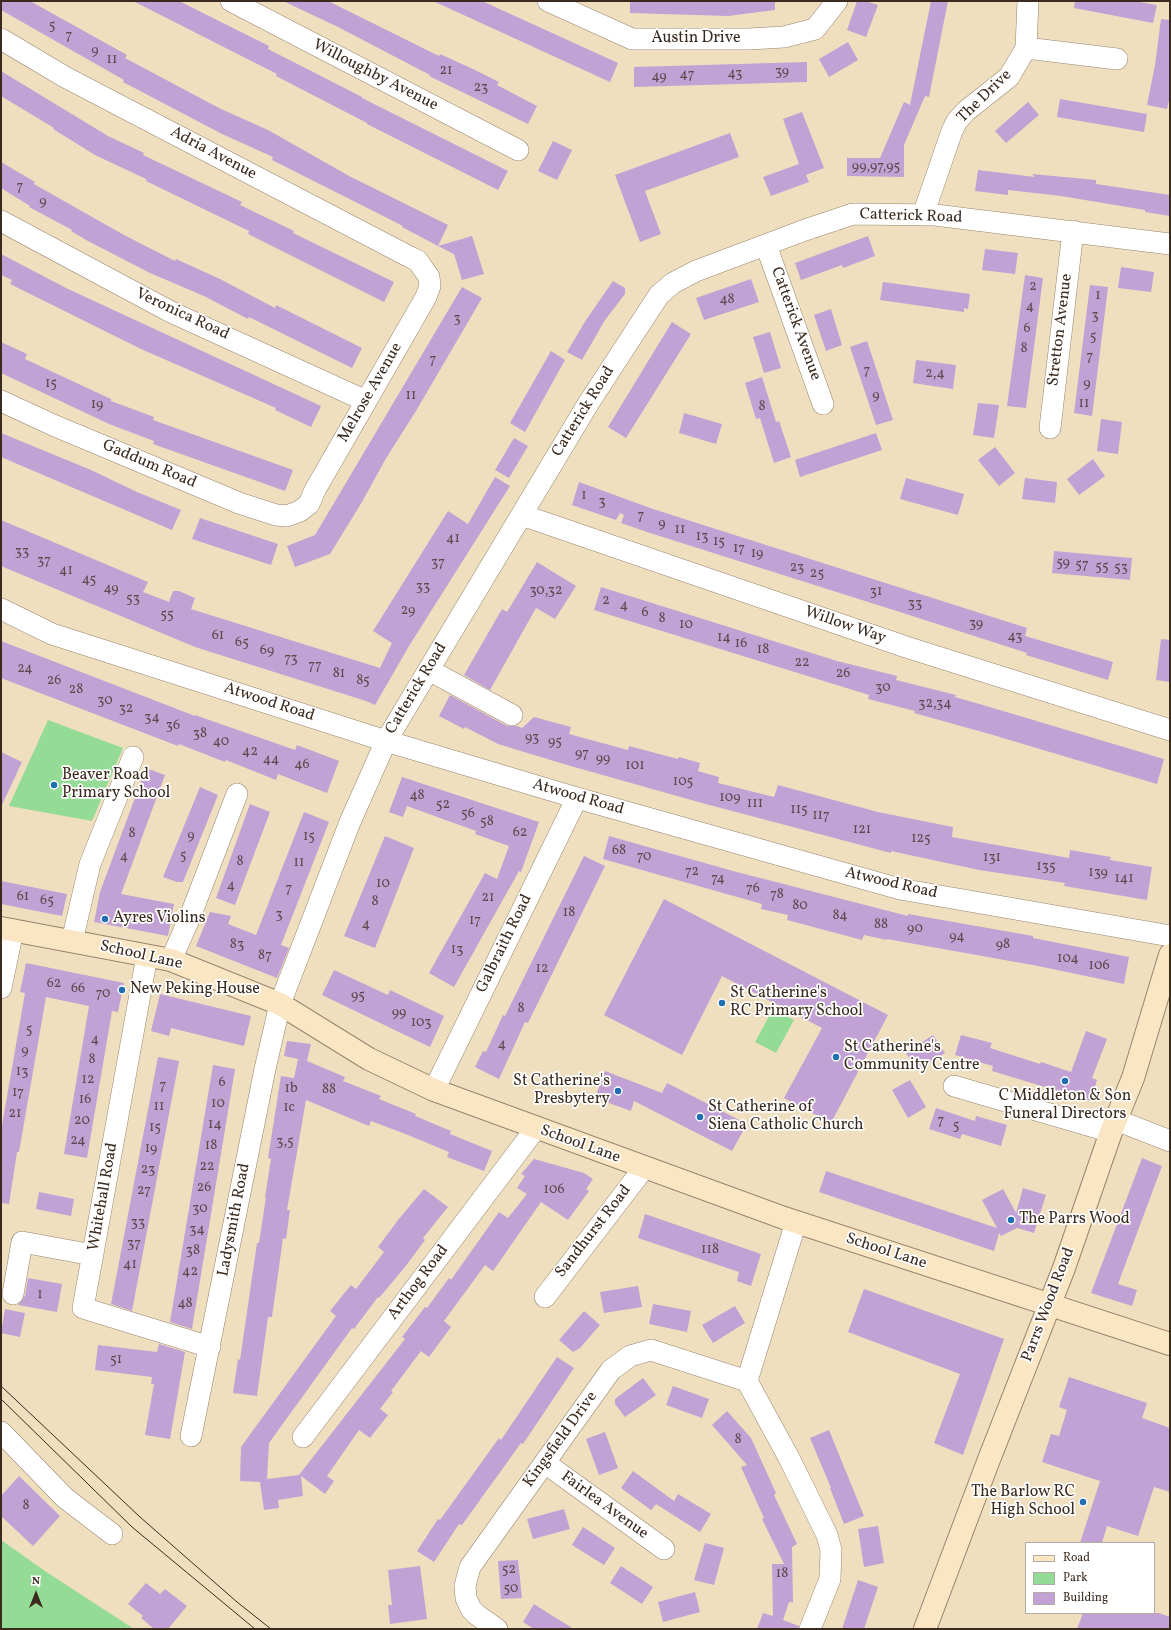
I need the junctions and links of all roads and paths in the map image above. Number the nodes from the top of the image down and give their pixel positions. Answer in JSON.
{"nodes":[{"id":1,"x":231,"y":1,"type":"edge"},
{"id":2,"x":548,"y":1,"type":"edge"},
{"id":3,"x":837,"y":1,"type":"edge"},
{"id":4,"x":1028,"y":1,"type":"edge"},
{"id":5,"x":1,"y":39,"type":"edge"},
{"id":6,"x":1026,"y":48,"type":"junction"},
{"id":7,"x":1117,"y":59,"type":"dead end"},
{"id":8,"x":518,"y":150,"type":"dead end"},
{"id":9,"x":923,"y":215,"type":"junction"},
{"id":10,"x":1,"y":221,"type":"edge"},
{"id":11,"x":1073,"y":231,"type":"junction"},
{"id":12,"x":1170,"y":244,"type":"edge"},
{"id":13,"x":766,"y":245,"type":"junction"},
{"id":14,"x":424,"y":270,"type":"joint"},
{"id":15,"x":1,"y":401,"type":"edge"},
{"id":16,"x":366,"y":401,"type":"junction"},
{"id":17,"x":823,"y":404,"type":"dead end"},
{"id":18,"x":1050,"y":428,"type":"dead end"},
{"id":19,"x":300,"y":511,"type":"joint"},
{"id":20,"x":522,"y":515,"type":"junction"},
{"id":21,"x":1,"y":609,"type":"edge"},
{"id":22,"x":429,"y":670,"type":"junction"},
{"id":23,"x":512,"y":715,"type":"dead end"},
{"id":24,"x":1170,"y":730,"type":"edge"},
{"id":25,"x":386,"y":741,"type":"junction"},
{"id":26,"x":133,"y":757,"type":"dead end"},
{"id":27,"x":237,"y":794,"type":"dead end"},
{"id":28,"x":577,"y":798,"type":"junction"},
{"id":29,"x":7,"y":929,"type":"edge"},
{"id":30,"x":1170,"y":936,"type":"edge"},
{"id":31,"x":72,"y":941,"type":"junction"},
{"id":32,"x":1170,"y":955,"type":"edge"},
{"id":33,"x":147,"y":956,"type":"junction"},
{"id":34,"x":171,"y":960,"type":"junction"},
{"id":35,"x":1,"y":988,"type":"edge"},
{"id":36,"x":280,"y":1004,"type":"junction"},
{"id":37,"x":954,"y":1086,"type":"dead end"},
{"id":38,"x":434,"y":1090,"type":"junction"},
{"id":39,"x":1113,"y":1126,"type":"junction"},
{"id":40,"x":536,"y":1128,"type":"junction"},
{"id":41,"x":1170,"y":1141,"type":"edge"},
{"id":42,"x":644,"y":1168,"type":"junction"},
{"id":43,"x":796,"y":1222,"type":"junction"},
{"id":44,"x":94,"y":1255,"type":"junction"},
{"id":45,"x":13,"y":1294,"type":"dead end"},
{"id":46,"x":545,"y":1297,"type":"dead end"},
{"id":47,"x":1050,"y":1304,"type":"junction"},
{"id":48,"x":1170,"y":1344,"type":"edge"},
{"id":49,"x":210,"y":1347,"type":"junction"},
{"id":50,"x":747,"y":1381,"type":"junction"},
{"id":51,"x":1,"y":1432,"type":"edge"},
{"id":52,"x":191,"y":1436,"type":"dead end"},
{"id":53,"x":303,"y":1437,"type":"dead end"},
{"id":54,"x":545,"y":1463,"type":"junction"},
{"id":55,"x":112,"y":1534,"type":"dead end"},
{"id":56,"x":664,"y":1549,"type":"dead end"},
{"id":57,"x":497,"y":1629,"type":"edge"},
{"id":58,"x":810,"y":1629,"type":"edge"},
{"id":59,"x":925,"y":1629,"type":"edge"}],
"edges":[{"from":1,"to":8,"type":"street","name":"Willoughby Avenue"},
{"from":2,"to":3,"type":"street","name":"Austin Drive"},
{"from":4,"to":6,"type":"street","name":"The Drive"},
{"from":5,"to":14,"type":"street","name":"Adria Avenue"},
{"from":6,"to":7,"type":"street"},
{"from":6,"to":9,"type":"street","name":"The Drive"},
{"from":9,"to":11,"type":"street","name":"Catterick Road"},
{"from":9,"to":13,"type":"street","name":"Catterick Road"},
{"from":10,"to":16,"type":"street","name":"Veronica Road"},
{"from":11,"to":12,"type":"street","name":"Catterick Road"},
{"from":11,"to":18,"type":"street","name":"Stretton Avenue"},
{"from":13,"to":17,"type":"street","name":"Catterick Avenue"},
{"from":13,"to":20,"type":"street","name":"Catterick Road"},
{"from":14,"to":16,"type":"street","name":"Melrose Avenue"},
{"from":15,"to":19,"type":"street","name":"Gaddum Road"},
{"from":16,"to":19,"type":"street","name":"Melrose Avenue"},
{"from":20,"to":22,"type":"street","name":"Catterick Road"},
{"from":20,"to":24,"type":"street","name":"Willow Way"},
{"from":21,"to":25,"type":"street","name":"Atwood Road"},
{"from":22,"to":23,"type":"street"},
{"from":22,"to":25,"type":"street","name":"Catterick Road"},
{"from":25,"to":28,"type":"street","name":"Atwood Road"},
{"from":25,"to":36,"type":"street","name":"Catterick Road"},
{"from":26,"to":31,"type":"street"},
{"from":27,"to":34,"type":"street"},
{"from":28,"to":30,"type":"street","name":"Atwood Road"},
{"from":28,"to":38,"type":"street","name":"Galbraith Road"},
{"from":29,"to":31,"type":"street","name":"School Lane"},
{"from":29,"to":35,"type":"street"},
{"from":31,"to":33,"type":"street","name":"School Lane"},
{"from":32,"to":39,"type":"street","name":"Parrs Wood Road"},
{"from":33,"to":34,"type":"street","name":"School Lane"},
{"from":33,"to":44,"type":"street","name":"Whitehall Road"},
{"from":34,"to":36,"type":"street","name":"School Lane"},
{"from":36,"to":38,"type":"street","name":"School Lane"},
{"from":36,"to":49,"type":"street","name":"Ladysmith Road"},
{"from":37,"to":39,"type":"street"},
{"from":38,"to":40,"type":"street","name":"School Lane"},
{"from":39,"to":41,"type":"street"},
{"from":39,"to":47,"type":"street","name":"Parrs Wood Road"},
{"from":40,"to":42,"type":"street","name":"School Lane"},
{"from":40,"to":53,"type":"street","name":"Arthog Road"},
{"from":42,"to":43,"type":"street","name":"School Lane"},
{"from":42,"to":46,"type":"street","name":"Sandhurst Road"},
{"from":43,"to":47,"type":"street","name":"School Lane"},
{"from":43,"to":50,"type":"street"},
{"from":44,"to":45,"type":"street"},
{"from":44,"to":49,"type":"street","name":"Whitehall Road"},
{"from":47,"to":48,"type":"street","name":"School Lane"},
{"from":47,"to":59,"type":"street","name":"Parrs Wood Road"},
{"from":49,"to":52,"type":"street","name":"Ladysmith Road"},
{"from":50,"to":54,"type":"street","name":"Kingsfield Drive"},
{"from":50,"to":58,"type":"street"},
{"from":51,"to":55,"type":"street"},
{"from":54,"to":56,"type":"street","name":"Fairlea Avenue"},
{"from":54,"to":57,"type":"street","name":"Kingsfield Drive"}]}
